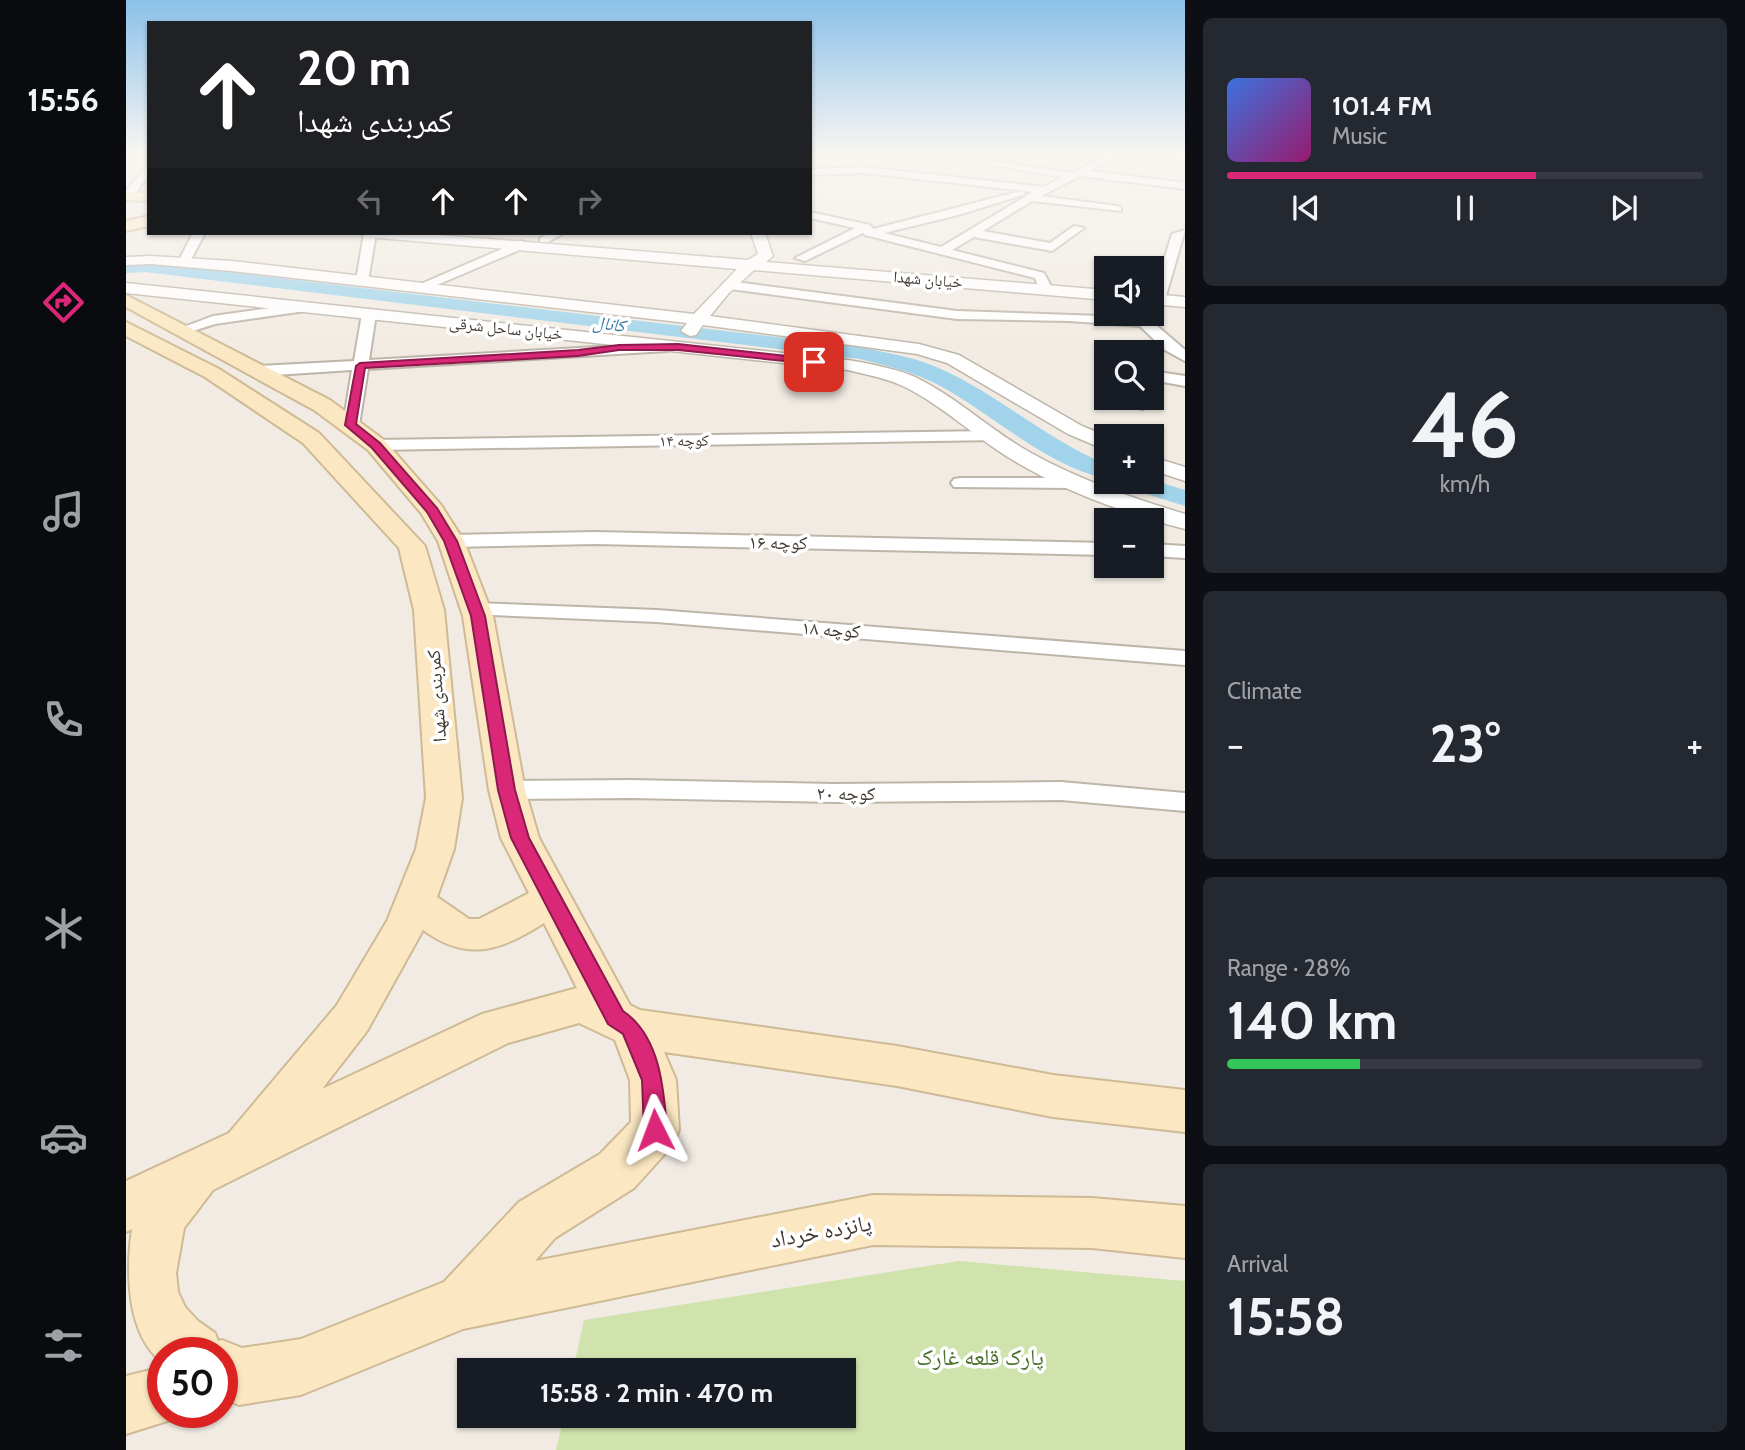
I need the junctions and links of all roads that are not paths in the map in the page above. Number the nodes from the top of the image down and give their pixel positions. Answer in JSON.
{"nodes":[{"id":1,"x":146,"y":222,"type":"edge"},
{"id":2,"x":835,"y":222,"type":"edge"},
{"id":3,"x":911,"y":222,"type":"edge"},
{"id":4,"x":956,"y":222,"type":"edge"},
{"id":5,"x":991,"y":222,"type":"edge"},
{"id":6,"x":126,"y":226,"type":"edge"},
{"id":7,"x":1078,"y":228,"type":"dead end"},
{"id":8,"x":867,"y":230,"type":"junction"},
{"id":9,"x":977,"y":230,"type":"junction"},
{"id":10,"x":1185,"y":233,"type":"edge"},
{"id":11,"x":198,"y":235,"type":"edge"},
{"id":12,"x":369,"y":235,"type":"edge"},
{"id":13,"x":394,"y":235,"type":"edge"},
{"id":14,"x":554,"y":235,"type":"edge"},
{"id":15,"x":759,"y":235,"type":"edge"},
{"id":16,"x":544,"y":240,"type":"dead end"},
{"id":17,"x":1026,"y":243,"type":"junction"},
{"id":18,"x":520,"y":245,"type":"junction"},
{"id":19,"x":742,"y":246,"type":"dead end"},
{"id":20,"x":943,"y":251,"type":"junction"},
{"id":21,"x":801,"y":258,"type":"dead end"},
{"id":22,"x":126,"y":261,"type":"edge"},
{"id":23,"x":184,"y":262,"type":"junction"},
{"id":24,"x":749,"y":264,"type":"junction"},
{"id":25,"x":994,"y":264,"type":"junction"},
{"id":26,"x":1164,"y":274,"type":"edge"},
{"id":27,"x":362,"y":281,"type":"junction"},
{"id":28,"x":728,"y":285,"type":"junction"},
{"id":29,"x":420,"y":287,"type":"junction"},
{"id":30,"x":126,"y":288,"type":"edge"},
{"id":31,"x":1046,"y":290,"type":"junction"},
{"id":32,"x":1094,"y":294,"type":"edge"},
{"id":33,"x":126,"y":300,"type":"edge"},
{"id":34,"x":1164,"y":300,"type":"edge"},
{"id":35,"x":1185,"y":302,"type":"edge"},
{"id":36,"x":307,"y":307,"type":"junction"},
{"id":37,"x":369,"y":314,"type":"junction"},
{"id":38,"x":1094,"y":317,"type":"edge"},
{"id":39,"x":697,"y":322,"type":"junction"},
{"id":40,"x":1148,"y":326,"type":"edge"},
{"id":41,"x":126,"y":328,"type":"edge"},
{"id":42,"x":180,"y":331,"type":"junction"},
{"id":43,"x":680,"y":344,"type":"junction"},
{"id":44,"x":1185,"y":357,"type":"edge"},
{"id":45,"x":360,"y":366,"type":"junction"},
{"id":46,"x":259,"y":371,"type":"junction"},
{"id":47,"x":1164,"y":378,"type":"edge"},
{"id":48,"x":1185,"y":382,"type":"edge"},
{"id":49,"x":351,"y":425,"type":"junction"},
{"id":50,"x":992,"y":436,"type":"junction"},
{"id":51,"x":1094,"y":439,"type":"edge"},
{"id":52,"x":376,"y":445,"type":"junction"},
{"id":53,"x":1164,"y":467,"type":"edge"},
{"id":54,"x":1185,"y":474,"type":"edge"},
{"id":55,"x":960,"y":483,"type":"dead end"},
{"id":56,"x":1073,"y":483,"type":"junction"},
{"id":57,"x":1185,"y":522,"type":"edge"},
{"id":58,"x":451,"y":541,"type":"junction"},
{"id":59,"x":1094,"y":549,"type":"edge"},
{"id":60,"x":1164,"y":550,"type":"edge"},
{"id":61,"x":1185,"y":551,"type":"edge"},
{"id":62,"x":476,"y":609,"type":"junction"},
{"id":63,"x":1185,"y":658,"type":"edge"},
{"id":64,"x":507,"y":790,"type":"junction"},
{"id":65,"x":1185,"y":802,"type":"edge"},
{"id":66,"x":553,"y":897,"type":"junction"},
{"id":67,"x":415,"y":902,"type":"junction"},
{"id":68,"x":624,"y":1023,"type":"junction"},
{"id":69,"x":1185,"y":1111,"type":"edge"},
{"id":70,"x":242,"y":1152,"type":"junction"},
{"id":71,"x":196,"y":1173,"type":"junction"},
{"id":72,"x":126,"y":1207,"type":"edge"},
{"id":73,"x":1185,"y":1232,"type":"edge"},
{"id":74,"x":463,"y":1302,"type":"junction"},
{"id":75,"x":176,"y":1337,"type":"edge"},
{"id":76,"x":238,"y":1369,"type":"edge"},
{"id":77,"x":147,"y":1400,"type":"edge"},
{"id":78,"x":126,"y":1405,"type":"edge"}],
"edges":[{"from":1,"to":6,"type":"main road"},
{"from":2,"to":8,"type":"street"},
{"from":3,"to":8,"type":"street"},
{"from":4,"to":9,"type":"street"},
{"from":5,"to":9,"type":"street"},
{"from":7,"to":17,"type":"street"},
{"from":8,"to":20,"type":"street"},
{"from":8,"to":21,"type":"street"},
{"from":9,"to":17,"type":"street"},
{"from":9,"to":20,"type":"street"},
{"from":10,"to":26,"type":"street"},
{"from":11,"to":23,"type":"street"},
{"from":12,"to":27,"type":"street"},
{"from":13,"to":18,"type":"street","name":"خیابان شهدا"},
{"from":14,"to":16,"type":"street"},
{"from":15,"to":24,"type":"street"},
{"from":17,"to":25,"type":"street"},
{"from":18,"to":24,"type":"street","name":"خیابان شهدا"},
{"from":18,"to":29,"type":"street"},
{"from":19,"to":24,"type":"street"},
{"from":20,"to":25,"type":"street"},
{"from":22,"to":23,"type":"street","name":"خیابان ساحل شرقی"},
{"from":23,"to":27,"type":"street","name":"خیابان ساحل شرقی"},
{"from":24,"to":28,"type":"street"},
{"from":24,"to":31,"type":"street","name":"خیابان شهدا"},
{"from":25,"to":31,"type":"street"},
{"from":27,"to":29,"type":"street","name":"خیابان ساحل شرقی"},
{"from":28,"to":38,"type":"street"},
{"from":28,"to":39,"type":"street"},
{"from":29,"to":39,"type":"street","name":"خیابان ساحل شرقی"},
{"from":30,"to":36,"type":"street","name":"خیابان ساحل شرقی"},
{"from":31,"to":32,"type":"street","name":"خیابان شهدا"},
{"from":33,"to":42,"type":"main road"},
{"from":34,"to":35,"type":"street"},
{"from":36,"to":37,"type":"street","name":"خیابان ساحل شرقی"},
{"from":36,"to":42,"type":"street"},
{"from":37,"to":43,"type":"street","name":"خیابان ساحل شرقی"},
{"from":37,"to":45,"type":"street"},
{"from":39,"to":43,"type":"street"},
{"from":39,"to":51,"type":"street","name":"خیابان ساحل شرقی"},
{"from":40,"to":44,"type":"street"},
{"from":41,"to":67,"type":"main road","name":"کمربندی شهدا"},
{"from":42,"to":46,"type":"main road"},
{"from":43,"to":45,"type":"street"},
{"from":43,"to":50,"type":"street","name":"خیابان ساحل شرقی"},
{"from":45,"to":46,"type":"street"},
{"from":45,"to":49,"type":"street"},
{"from":46,"to":49,"type":"main road"},
{"from":47,"to":48,"type":"street"},
{"from":49,"to":52,"type":"main road"},
{"from":50,"to":52,"type":"street","name":"کوچه ۱۴"},
{"from":50,"to":56,"type":"street","name":"خیابان ساحل شرقی"},
{"from":52,"to":58,"type":"main road"},
{"from":53,"to":54,"type":"street"},
{"from":55,"to":56,"type":"street"},
{"from":56,"to":57,"type":"street","name":"خیابان ساحل شرقی"},
{"from":58,"to":59,"type":"street","name":"کوچه ۱۶"},
{"from":58,"to":62,"type":"main road"},
{"from":60,"to":61,"type":"street"},
{"from":62,"to":63,"type":"street","name":"کوچه ۱۸"},
{"from":62,"to":64,"type":"main road"},
{"from":64,"to":65,"type":"street","name":"کوچه ۲۰"},
{"from":64,"to":66,"type":"main road"},
{"from":66,"to":67,"type":"main road"},
{"from":66,"to":68,"type":"main road"},
{"from":67,"to":70,"type":"main road","name":"کمربندی شهدا"},
{"from":68,"to":69,"type":"main road"},
{"from":68,"to":70,"type":"main road"},
{"from":68,"to":74,"type":"main road"},
{"from":70,"to":71,"type":"main road"},
{"from":71,"to":72,"type":"main road"},
{"from":71,"to":75,"type":"main road"},
{"from":73,"to":74,"type":"main road","name":"پانزده خرداد"},
{"from":74,"to":76,"type":"main road","name":"پانزده خرداد"},
{"from":77,"to":78,"type":"main road"}]}
